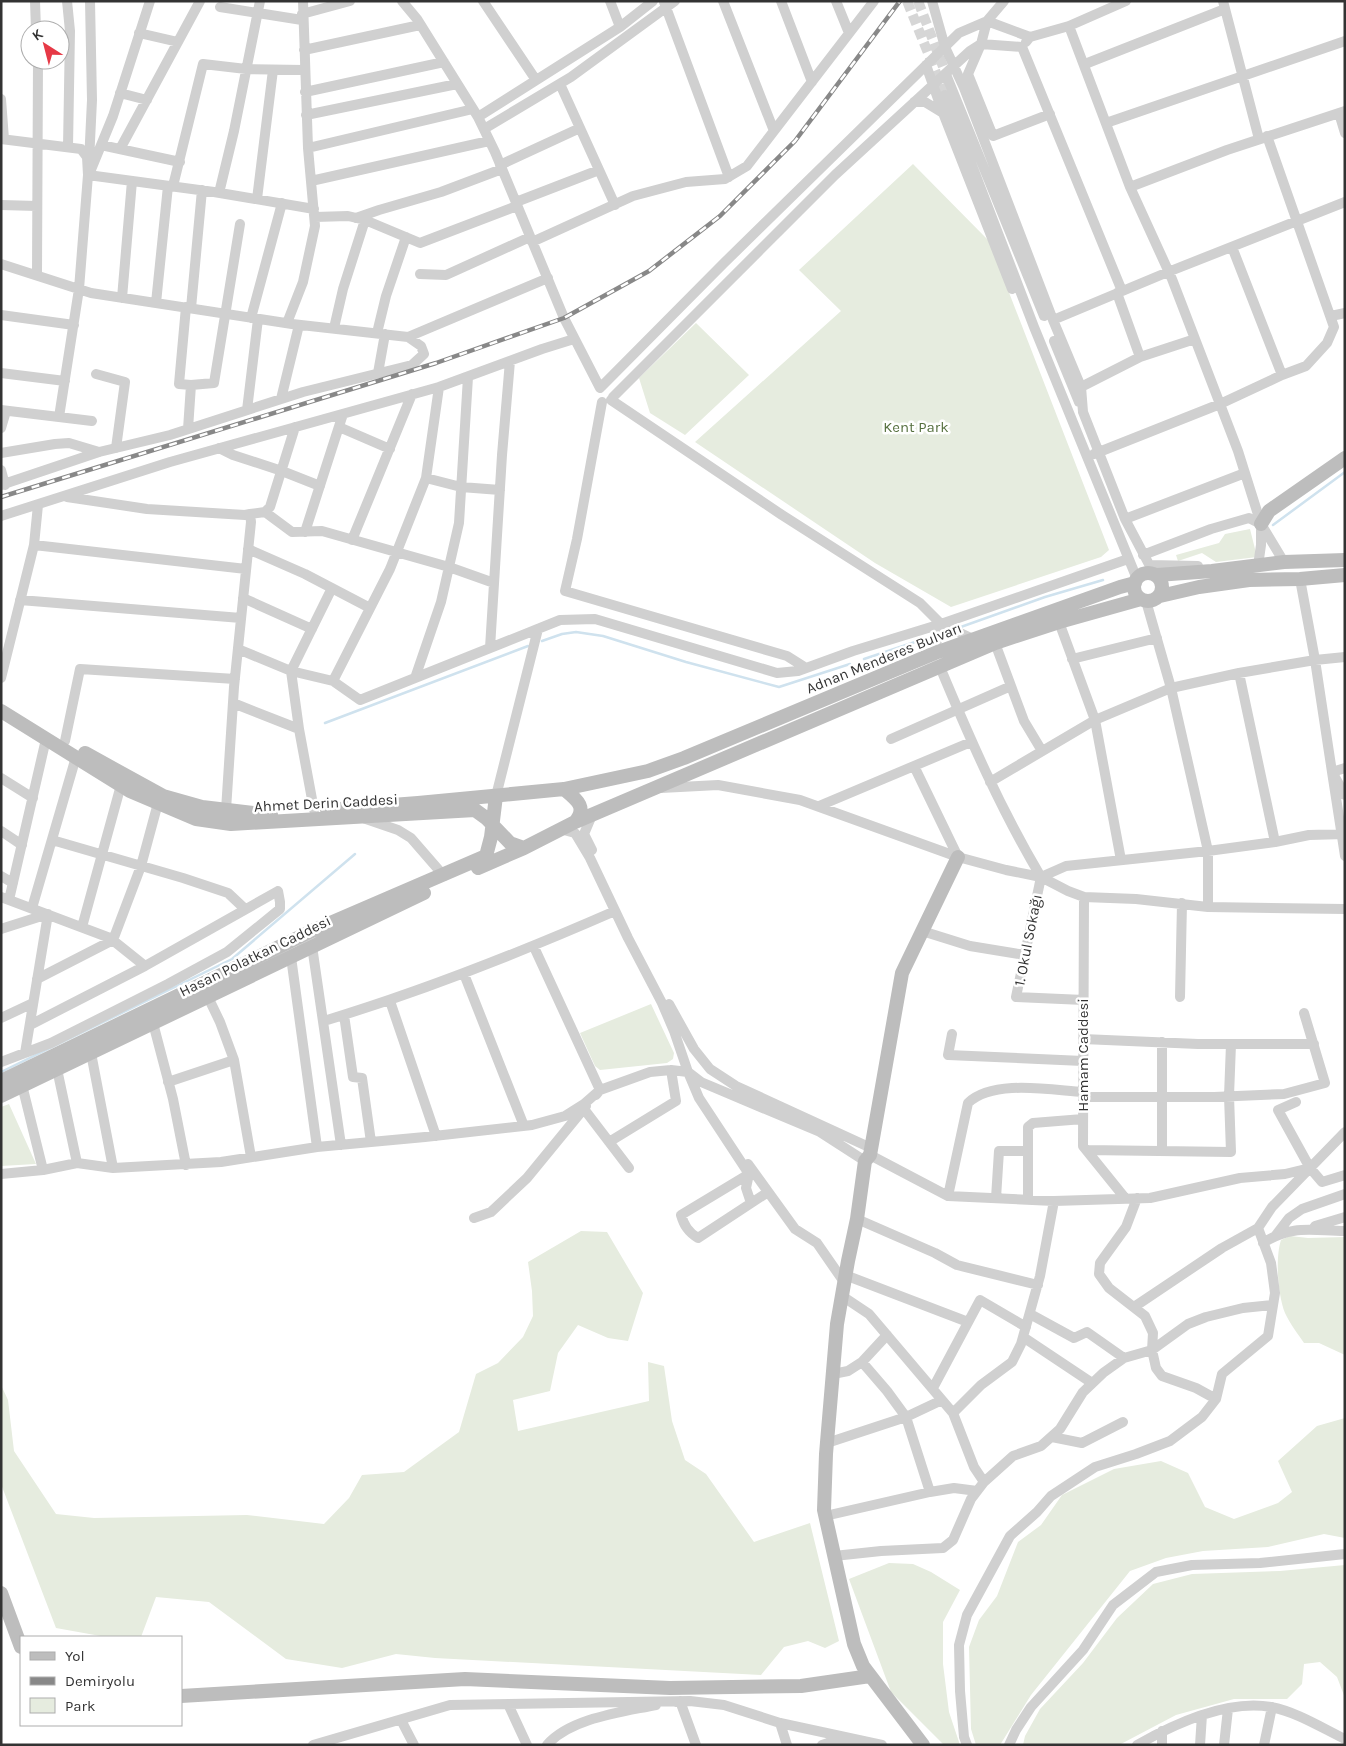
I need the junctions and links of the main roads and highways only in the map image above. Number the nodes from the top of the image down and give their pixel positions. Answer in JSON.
{"nodes":[{"id":1,"x":1345,"y":458,"type":"edge"},
{"id":2,"x":1261,"y":524,"type":"road end"},
{"id":3,"x":1345,"y":560,"type":"edge"},
{"id":4,"x":1153,"y":571,"type":"junction"},
{"id":5,"x":1345,"y":576,"type":"edge"},
{"id":6,"x":1136,"y":581,"type":"junction"},
{"id":7,"x":1160,"y":596,"type":"junction"},
{"id":8,"x":1143,"y":600,"type":"junction"},
{"id":9,"x":1,"y":702,"type":"edge"},
{"id":10,"x":1,"y":711,"type":"edge"},
{"id":11,"x":648,"y":771,"type":"joint"},
{"id":12,"x":564,"y":789,"type":"junction"},
{"id":13,"x":496,"y":796,"type":"junction"},
{"id":14,"x":575,"y":822,"type":"junction"},
{"id":15,"x":492,"y":826,"type":"junction"},
{"id":16,"x":524,"y":848,"type":"junction"},
{"id":17,"x":958,"y":857,"type":"road end"},
{"id":18,"x":1,"y":1081,"type":"edge"},
{"id":19,"x":1,"y":1096,"type":"edge"},
{"id":20,"x":1,"y":1593,"type":"edge"},
{"id":21,"x":20,"y":1644,"type":"edge"},
{"id":22,"x":870,"y":1676,"type":"junction"},
{"id":23,"x":182,"y":1696,"type":"edge"},
{"id":24,"x":923,"y":1745,"type":"edge"}],
"edges":[{"from":1,"to":2,"type":"main road"},
{"from":3,"to":4,"type":"main road"},
{"from":4,"to":6,"type":"main road"},
{"from":4,"to":7,"type":"main road"},
{"from":5,"to":7,"type":"main road"},
{"from":6,"to":8,"type":"main road"},
{"from":6,"to":11,"type":"main road","name":"Adnan Menderes Bulvarı"},
{"from":7,"to":8,"type":"main road"},
{"from":8,"to":14,"type":"main road","name":"Adnan Menderes Bulvarı"},
{"from":9,"to":13,"type":"main road","name":"Ahmet Derin Caddesi"},
{"from":10,"to":15,"type":"main road","name":"Ahmet Derin Caddesi"},
{"from":11,"to":12,"type":"main road","name":"Ahmet Derin Caddesi"},
{"from":12,"to":13,"type":"main road","name":"Ahmet Derin Caddesi"},
{"from":12,"to":14,"type":"main road"},
{"from":13,"to":15,"type":"main road"},
{"from":14,"to":16,"type":"main road"},
{"from":15,"to":16,"type":"main road","name":"Ahmet Derin Caddesi"},
{"from":15,"to":18,"type":"main road","name":"Hasan Polatkan Caddesi"},
{"from":16,"to":19,"type":"main road","name":"Hasan Polatkan Caddesi"},
{"from":17,"to":22,"type":"main road"},
{"from":20,"to":21,"type":"main road"},
{"from":22,"to":23,"type":"main road"},
{"from":22,"to":24,"type":"main road"}]}
